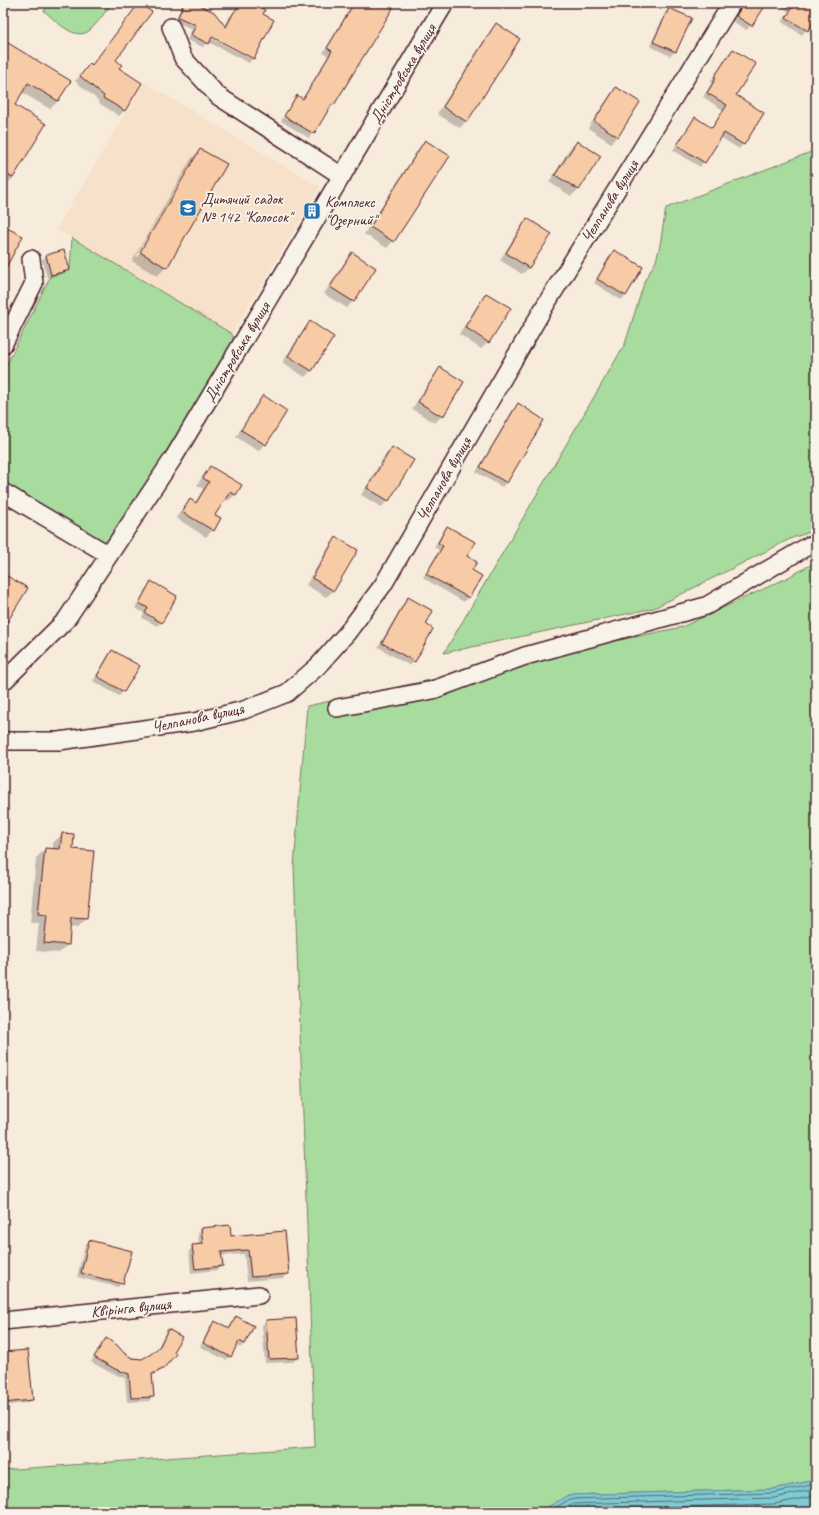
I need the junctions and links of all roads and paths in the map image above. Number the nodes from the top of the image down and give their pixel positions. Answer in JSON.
{"nodes":[{"id":1,"x":445,"y":3,"type":"edge"},
{"id":2,"x":732,"y":3,"type":"edge"},
{"id":3,"x":171,"y":27,"type":"dead end"},
{"id":4,"x":342,"y":176,"type":"junction"},
{"id":5,"x":31,"y":259,"type":"dead end"},
{"id":6,"x":3,"y":345,"type":"edge"},
{"id":7,"x":3,"y":492,"type":"edge"},
{"id":8,"x":816,"y":544,"type":"edge"},
{"id":9,"x":110,"y":555,"type":"junction"},
{"id":10,"x":3,"y":682,"type":"edge"},
{"id":11,"x":337,"y":708,"type":"dead end"},
{"id":12,"x":3,"y":741,"type":"edge"},
{"id":13,"x":259,"y":1295,"type":"dead end"},
{"id":14,"x":3,"y":1321,"type":"edge"}],
"edges":[{"from":1,"to":4,"type":"street","name":"Дністровська вулиця"},
{"from":2,"to":12,"type":"street","name":"Челпанова вулиця"},
{"from":3,"to":4,"type":"street"},
{"from":4,"to":9,"type":"street","name":"Дністровська вулиця"},
{"from":5,"to":6,"type":"street"},
{"from":7,"to":9,"type":"street"},
{"from":8,"to":11,"type":"street"},
{"from":9,"to":10,"type":"street","name":"Дністровська вулиця"},
{"from":13,"to":14,"type":"street","name":"Квірінга вулиця"}]}
